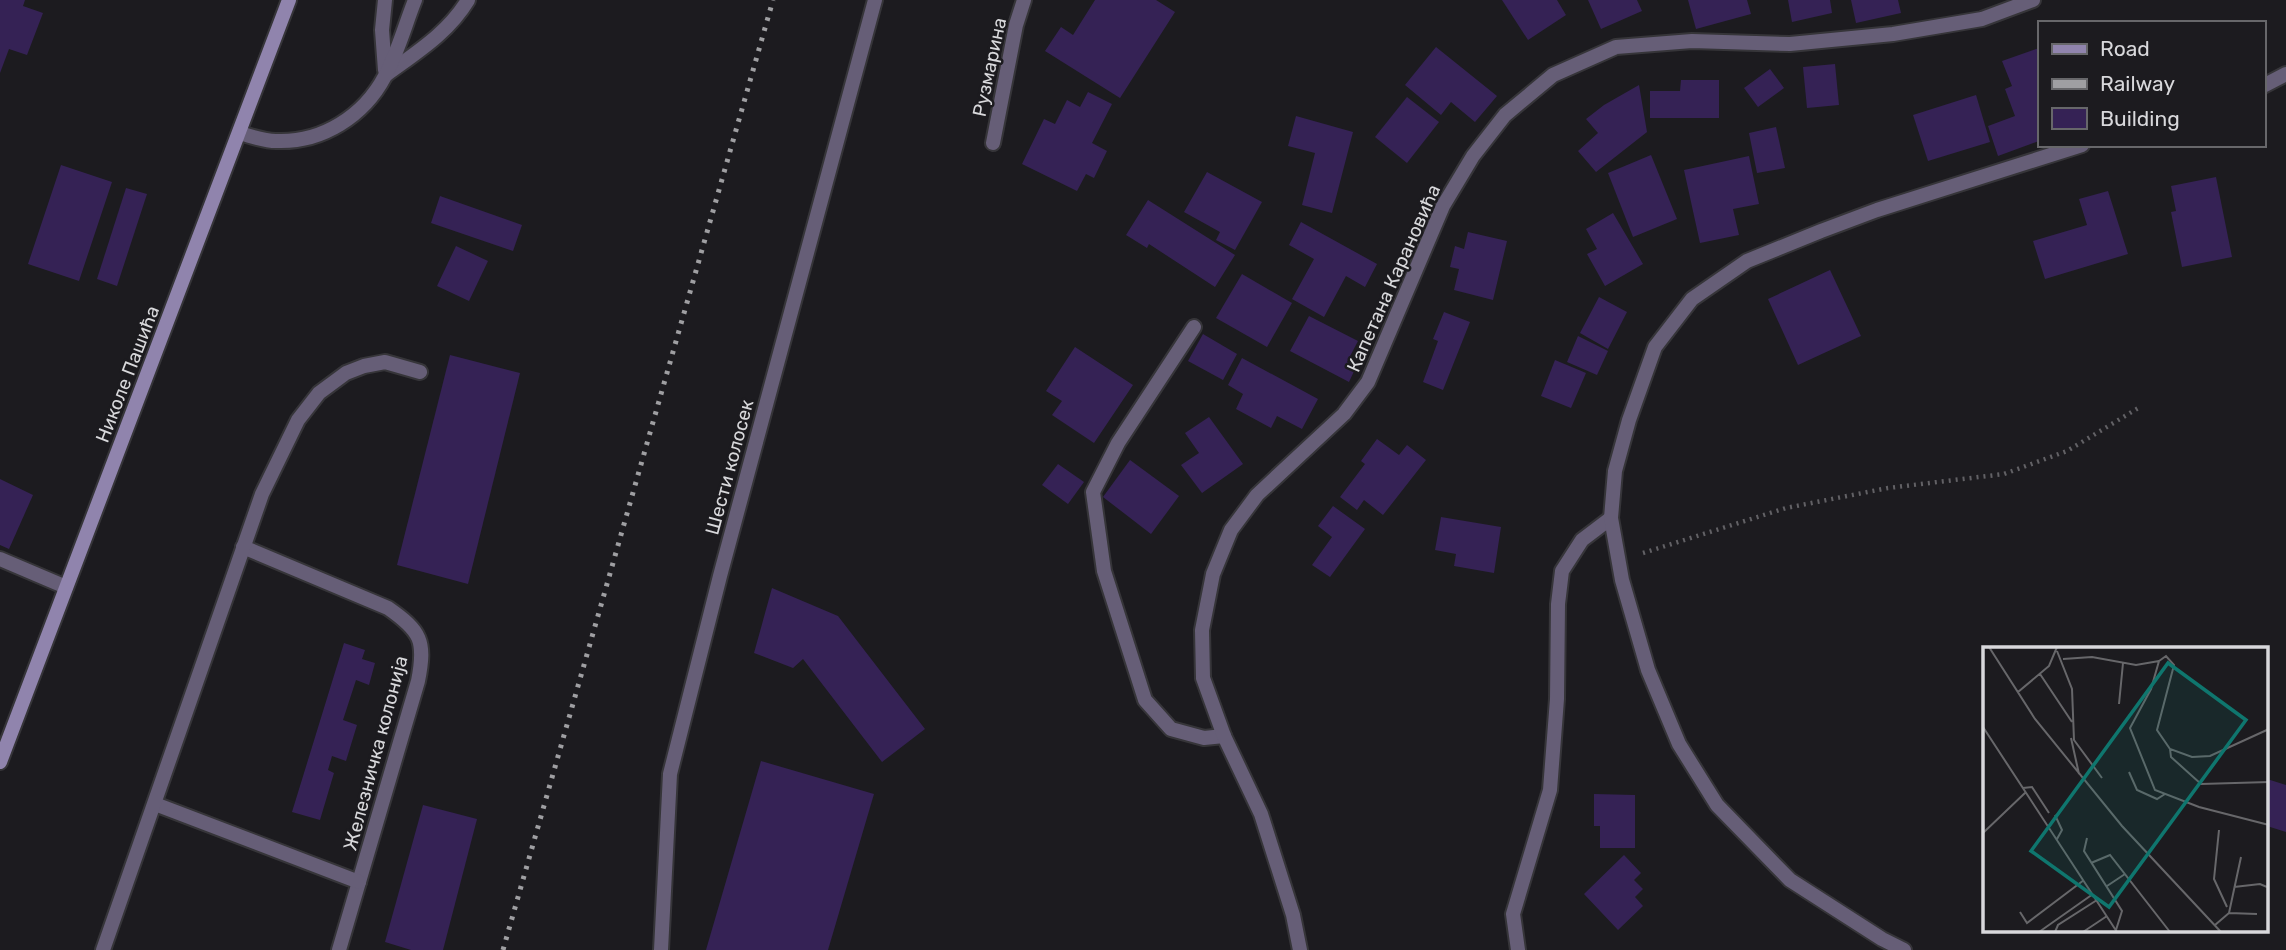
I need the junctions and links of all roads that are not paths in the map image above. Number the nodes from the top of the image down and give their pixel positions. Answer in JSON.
{"nodes":[{"id":1,"x":289,"y":0,"type":"edge"},
{"id":2,"x":386,"y":0,"type":"edge"},
{"id":3,"x":415,"y":0,"type":"edge"},
{"id":4,"x":468,"y":0,"type":"edge"},
{"id":5,"x":875,"y":0,"type":"edge"},
{"id":6,"x":1024,"y":0,"type":"edge"},
{"id":7,"x":2033,"y":0,"type":"edge"},
{"id":8,"x":2286,"y":74,"type":"edge"},
{"id":9,"x":386,"y":75,"type":"junction"},
{"id":10,"x":2265,"y":85,"type":"edge"},
{"id":11,"x":239,"y":133,"type":"junction"},
{"id":12,"x":993,"y":143,"type":"dead end"},
{"id":13,"x":2076,"y":147,"type":"edge"},
{"id":14,"x":1194,"y":327,"type":"dead end"},
{"id":15,"x":420,"y":372,"type":"dead end"},
{"id":16,"x":1611,"y":517,"type":"junction"},
{"id":17,"x":243,"y":547,"type":"junction"},
{"id":18,"x":0,"y":559,"type":"edge"},
{"id":19,"x":66,"y":587,"type":"junction"},
{"id":20,"x":1224,"y":736,"type":"junction"},
{"id":21,"x":4,"y":741,"type":"edge"},
{"id":22,"x":0,"y":762,"type":"edge"},
{"id":23,"x":155,"y":804,"type":"junction"},
{"id":24,"x":359,"y":882,"type":"junction"},
{"id":25,"x":103,"y":950,"type":"edge"},
{"id":26,"x":339,"y":950,"type":"edge"},
{"id":27,"x":661,"y":950,"type":"edge"},
{"id":28,"x":1300,"y":950,"type":"edge"},
{"id":29,"x":1518,"y":950,"type":"edge"},
{"id":30,"x":1905,"y":950,"type":"edge"}],
"edges":[{"from":1,"to":11,"type":"main road","name":"Николе Пашића"},
{"from":2,"to":9,"type":"street"},
{"from":3,"to":9,"type":"street"},
{"from":4,"to":9,"type":"street"},
{"from":5,"to":27,"type":"street","name":"Шести колосек"},
{"from":6,"to":12,"type":"street","name":"Рузмарина"},
{"from":7,"to":20,"type":"street","name":"Капетана Карановића"},
{"from":8,"to":10,"type":"street"},
{"from":9,"to":11,"type":"street"},
{"from":11,"to":19,"type":"main road","name":"Николе Пашића"},
{"from":13,"to":16,"type":"street"},
{"from":14,"to":20,"type":"street"},
{"from":15,"to":17,"type":"street"},
{"from":16,"to":29,"type":"street"},
{"from":16,"to":30,"type":"street"},
{"from":17,"to":23,"type":"street"},
{"from":17,"to":24,"type":"street","name":"Железничка колонија"},
{"from":18,"to":19,"type":"street"},
{"from":19,"to":21,"type":"main road","name":"Николе Пашића"},
{"from":20,"to":28,"type":"street","name":"Капетана Карановића"},
{"from":21,"to":22,"type":"main road","name":"Николе Пашића"},
{"from":23,"to":24,"type":"street"},
{"from":23,"to":25,"type":"street"},
{"from":24,"to":26,"type":"street","name":"Железничка колонија"}]}
